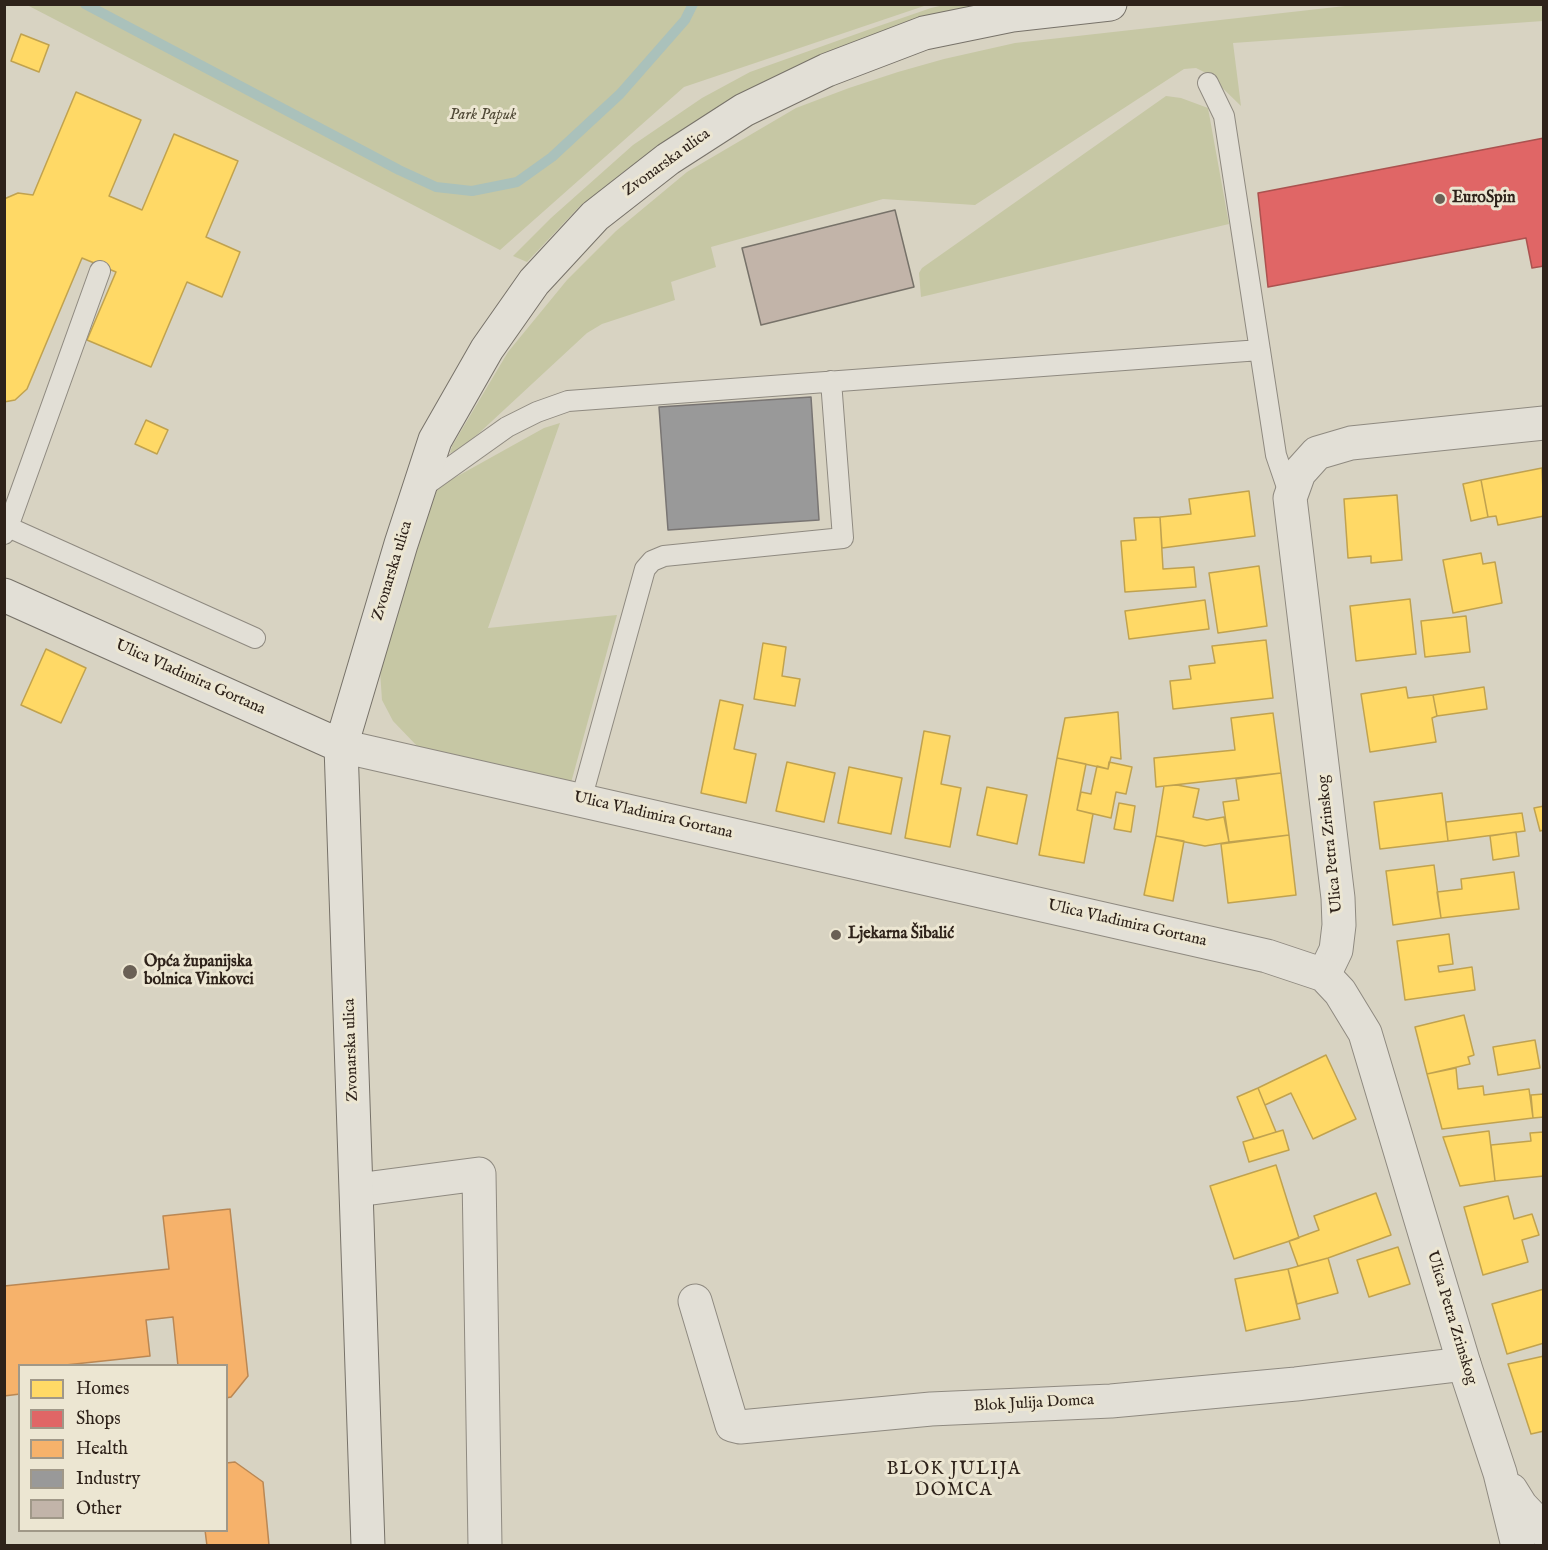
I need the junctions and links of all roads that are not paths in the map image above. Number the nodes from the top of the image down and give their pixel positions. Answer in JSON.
{"nodes":[{"id":1,"x":1110,"y":4,"type":"edge"},
{"id":2,"x":1208,"y":83,"type":"dead end"},
{"id":3,"x":100,"y":271,"type":"dead end"},
{"id":4,"x":1260,"y":350,"type":"junction"},
{"id":5,"x":831,"y":381,"type":"junction"},
{"id":6,"x":1544,"y":423,"type":"edge"},
{"id":7,"x":418,"y":491,"type":"junction"},
{"id":8,"x":1290,"y":498,"type":"junction"},
{"id":9,"x":6,"y":530,"type":"edge"},
{"id":10,"x":4,"y":595,"type":"edge"},
{"id":11,"x":255,"y":638,"type":"dead end"},
{"id":12,"x":341,"y":746,"type":"junction"},
{"id":13,"x":581,"y":800,"type":"junction"},
{"id":14,"x":1324,"y":975,"type":"junction"},
{"id":15,"x":357,"y":1190,"type":"junction"},
{"id":16,"x":695,"y":1301,"type":"dead end"},
{"id":17,"x":1464,"y":1364,"type":"junction"},
{"id":18,"x":1500,"y":1473,"type":"junction"},
{"id":19,"x":1544,"y":1530,"type":"edge"},
{"id":20,"x":368,"y":1545,"type":"edge"},
{"id":21,"x":485,"y":1545,"type":"edge"},
{"id":22,"x":1518,"y":1545,"type":"edge"}],
"edges":[{"from":1,"to":7,"type":"street","name":"Zvonarska ulica"},
{"from":2,"to":4,"type":"lane"},
{"from":3,"to":9,"type":"lane"},
{"from":4,"to":5,"type":"lane"},
{"from":4,"to":8,"type":"lane"},
{"from":5,"to":7,"type":"lane"},
{"from":5,"to":13,"type":"lane"},
{"from":6,"to":8,"type":"street","name":"Ulica Petra Zrinskog"},
{"from":7,"to":12,"type":"street","name":"Zvonarska ulica"},
{"from":8,"to":14,"type":"street","name":"Ulica Petra Zrinskog"},
{"from":9,"to":11,"type":"lane"},
{"from":10,"to":12,"type":"street","name":"Ulica Vladimira Gortana"},
{"from":12,"to":13,"type":"street","name":"Ulica Vladimira Gortana"},
{"from":12,"to":15,"type":"street","name":"Zvonarska ulica"},
{"from":13,"to":14,"type":"street","name":"Ulica Vladimira Gortana"},
{"from":14,"to":17,"type":"street","name":"Ulica Petra Zrinskog"},
{"from":15,"to":20,"type":"street","name":"Zvonarska ulica"},
{"from":15,"to":21,"type":"street"},
{"from":16,"to":17,"type":"street","name":"Blok Julija Domca"},
{"from":17,"to":18,"type":"street","name":"Ulica Petra Zrinskog"},
{"from":18,"to":19,"type":"street","name":"Ulica Petra Zrinskog"},
{"from":18,"to":22,"type":"street","name":"Ulica Petra Zrinskog"}]}
